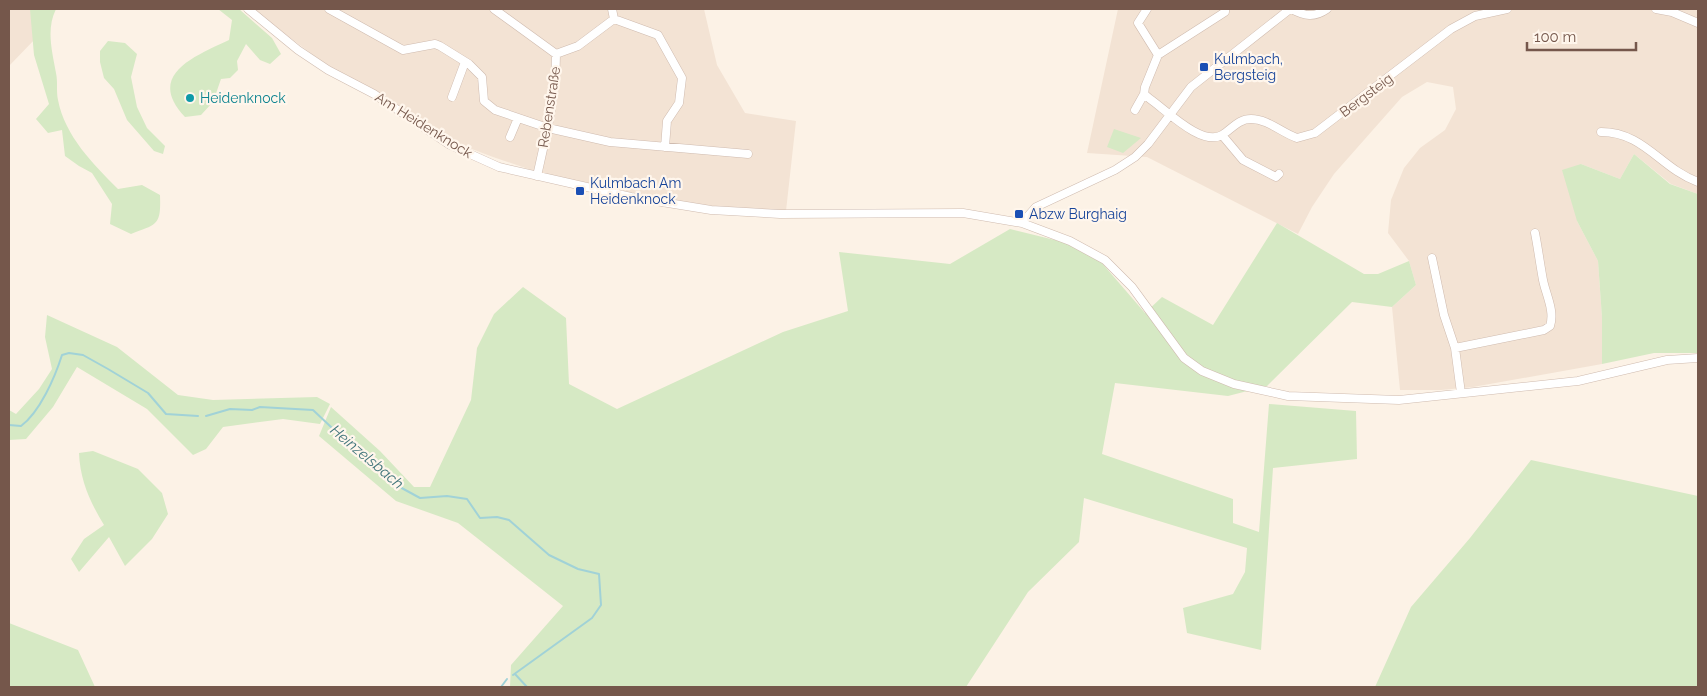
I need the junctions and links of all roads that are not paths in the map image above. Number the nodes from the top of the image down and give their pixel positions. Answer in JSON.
{"nodes":[{"id":1,"x":248,"y":9,"type":"edge"},
{"id":2,"x":329,"y":9,"type":"edge"},
{"id":3,"x":494,"y":9,"type":"edge"},
{"id":4,"x":612,"y":9,"type":"edge"},
{"id":5,"x":1146,"y":9,"type":"edge"},
{"id":6,"x":1225,"y":9,"type":"edge"},
{"id":7,"x":1291,"y":9,"type":"edge"},
{"id":8,"x":1327,"y":9,"type":"edge"},
{"id":9,"x":1507,"y":9,"type":"edge"},
{"id":10,"x":1656,"y":9,"type":"edge"},
{"id":11,"x":343,"y":12,"type":"edge"},
{"id":12,"x":614,"y":19,"type":"junction"},
{"id":13,"x":1698,"y":23,"type":"edge"},
{"id":14,"x":556,"y":54,"type":"junction"},
{"id":15,"x":1158,"y":56,"type":"junction"},
{"id":16,"x":465,"y":62,"type":"junction"},
{"id":17,"x":1144,"y":94,"type":"junction"},
{"id":18,"x":452,"y":97,"type":"dead end"},
{"id":19,"x":1135,"y":110,"type":"dead end"},
{"id":20,"x":1170,"y":113,"type":"junction"},
{"id":21,"x":518,"y":118,"type":"junction"},
{"id":22,"x":548,"y":128,"type":"junction"},
{"id":23,"x":1627,"y":129,"type":"dead end"},
{"id":24,"x":1601,"y":132,"type":"dead end"},
{"id":25,"x":1222,"y":135,"type":"junction"},
{"id":26,"x":510,"y":137,"type":"dead end"},
{"id":27,"x":1638,"y":141,"type":"junction"},
{"id":28,"x":665,"y":147,"type":"junction"},
{"id":29,"x":748,"y":154,"type":"dead end"},
{"id":30,"x":1279,"y":174,"type":"dead end"},
{"id":31,"x":537,"y":176,"type":"junction"},
{"id":32,"x":1698,"y":182,"type":"edge"},
{"id":33,"x":1022,"y":223,"type":"junction"},
{"id":34,"x":1535,"y":233,"type":"dead end"},
{"id":35,"x":1432,"y":258,"type":"dead end"},
{"id":36,"x":1455,"y":348,"type":"junction"},
{"id":37,"x":1698,"y":358,"type":"edge"},
{"id":38,"x":1461,"y":393,"type":"junction"}],
"edges":[{"from":1,"to":31,"type":"street","name":"Am Heidenknock"},
{"from":2,"to":11,"type":"street"},
{"from":3,"to":14,"type":"street","name":"Rebenstraße"},
{"from":4,"to":12,"type":"street"},
{"from":5,"to":15,"type":"street"},
{"from":6,"to":15,"type":"street"},
{"from":7,"to":8,"type":"street"},
{"from":7,"to":20,"type":"street"},
{"from":9,"to":25,"type":"street","name":"Bergsteig"},
{"from":10,"to":13,"type":"street"},
{"from":11,"to":16,"type":"street"},
{"from":12,"to":14,"type":"street"},
{"from":12,"to":28,"type":"street"},
{"from":14,"to":22,"type":"street","name":"Rebenstraße"},
{"from":15,"to":17,"type":"street"},
{"from":16,"to":18,"type":"street"},
{"from":16,"to":21,"type":"street"},
{"from":17,"to":19,"type":"street"},
{"from":17,"to":20,"type":"street"},
{"from":20,"to":25,"type":"street"},
{"from":20,"to":33,"type":"street"},
{"from":21,"to":22,"type":"street"},
{"from":21,"to":26,"type":"street"},
{"from":22,"to":28,"type":"street"},
{"from":22,"to":31,"type":"street","name":"Rebenstraße"},
{"from":23,"to":27,"type":"street"},
{"from":24,"to":27,"type":"street"},
{"from":25,"to":30,"type":"street"},
{"from":27,"to":32,"type":"street"},
{"from":28,"to":29,"type":"street"},
{"from":31,"to":33,"type":"street","name":"Am Heidenknock"},
{"from":33,"to":38,"type":"street","name":"Am Heidenknock"},
{"from":34,"to":36,"type":"street"},
{"from":35,"to":36,"type":"street"},
{"from":36,"to":38,"type":"street"},
{"from":37,"to":38,"type":"street","name":"Am Heidenknock"}]}
